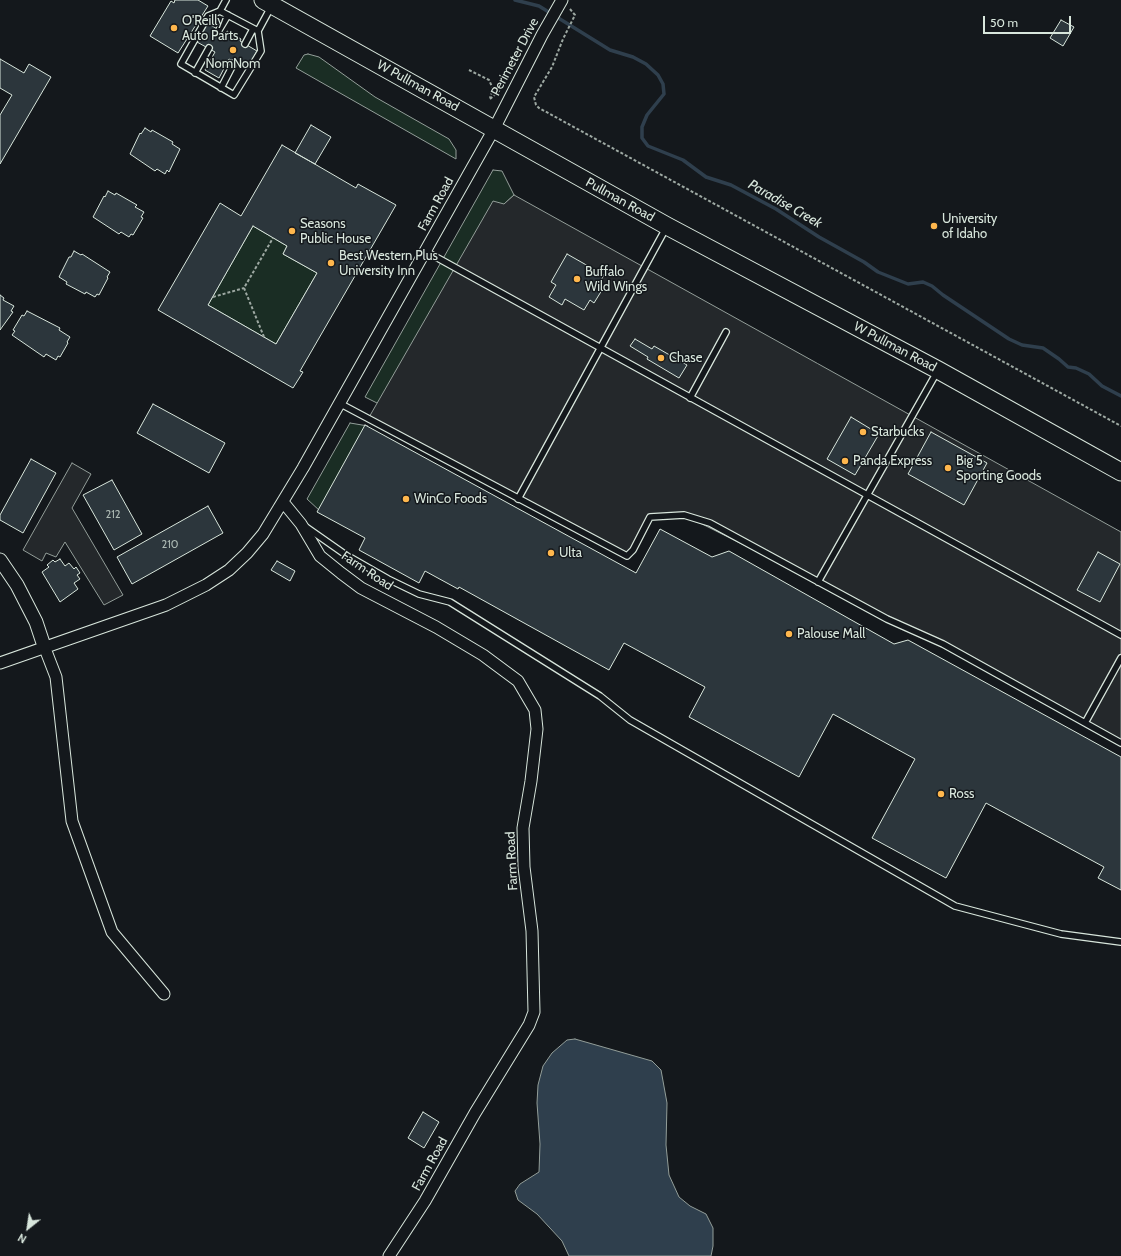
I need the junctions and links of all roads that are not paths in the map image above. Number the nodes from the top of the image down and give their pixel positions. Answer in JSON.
{"nodes":[{"id":1,"x":226,"y":0,"type":"edge"},
{"id":2,"x":562,"y":0,"type":"edge"},
{"id":3,"x":267,"y":3,"type":"edge"},
{"id":4,"x":220,"y":11,"type":"junction"},
{"id":5,"x":228,"y":15,"type":"junction"},
{"id":6,"x":219,"y":30,"type":"dead end"},
{"id":7,"x":255,"y":30,"type":"junction"},
{"id":8,"x":245,"y":44,"type":"dead end"},
{"id":9,"x":209,"y":48,"type":"dead end"},
{"id":10,"x":234,"y":63,"type":"dead end"},
{"id":11,"x":195,"y":72,"type":"junction"},
{"id":12,"x":221,"y":88,"type":"junction"},
{"id":13,"x":494,"y":128,"type":"junction"},
{"id":14,"x":573,"y":173,"type":"joint"},
{"id":15,"x":667,"y":226,"type":"junction"},
{"id":16,"x":425,"y":252,"type":"junction"},
{"id":17,"x":726,"y":332,"type":"dead end"},
{"id":18,"x":600,"y":349,"type":"junction"},
{"id":19,"x":938,"y":370,"type":"junction"},
{"id":20,"x":690,"y":398,"type":"junction"},
{"id":21,"x":339,"y":403,"type":"junction"},
{"id":22,"x":1121,"y":472,"type":"edge"},
{"id":23,"x":866,"y":495,"type":"junction"},
{"id":24,"x":518,"y":499,"type":"junction"},
{"id":25,"x":283,"y":502,"type":"junction"},
{"id":26,"x":301,"y":524,"type":"junction"},
{"id":27,"x":0,"y":560,"type":"edge"},
{"id":28,"x":818,"y":582,"type":"junction"},
{"id":29,"x":1121,"y":635,"type":"edge"},
{"id":30,"x":44,"y":646,"type":"junction"},
{"id":31,"x":1121,"y":658,"type":"edge"},
{"id":32,"x":0,"y":663,"type":"edge"},
{"id":33,"x":1085,"y":723,"type":"junction"},
{"id":34,"x":1121,"y":743,"type":"edge"},
{"id":35,"x":1121,"y":942,"type":"edge"},
{"id":36,"x":164,"y":994,"type":"dead end"},
{"id":37,"x":389,"y":1256,"type":"edge"}],
"edges":[{"from":1,"to":4,"type":"lane"},
{"from":2,"to":13,"type":"street","name":"Perimeter Drive"},
{"from":3,"to":7,"type":"lane"},
{"from":3,"to":13,"type":"main road","name":"W Pullman Road"},
{"from":4,"to":5,"type":"lane"},
{"from":4,"to":11,"type":"lane"},
{"from":5,"to":6,"type":"lane"},
{"from":5,"to":7,"type":"lane"},
{"from":7,"to":8,"type":"lane"},
{"from":7,"to":12,"type":"lane"},
{"from":9,"to":11,"type":"lane"},
{"from":10,"to":12,"type":"lane"},
{"from":11,"to":12,"type":"lane"},
{"from":13,"to":14,"type":"main road","name":"W Pullman Road"},
{"from":13,"to":16,"type":"street","name":"Farm Road"},
{"from":14,"to":15,"type":"main road","name":"Pullman Road"},
{"from":15,"to":18,"type":"lane"},
{"from":15,"to":19,"type":"main road","name":"W Pullman Road"},
{"from":16,"to":18,"type":"lane"},
{"from":16,"to":21,"type":"street","name":"Farm Road"},
{"from":17,"to":20,"type":"lane"},
{"from":18,"to":20,"type":"lane"},
{"from":18,"to":24,"type":"lane"},
{"from":19,"to":22,"type":"main road","name":"W Pullman Road"},
{"from":19,"to":23,"type":"lane"},
{"from":20,"to":23,"type":"lane"},
{"from":21,"to":24,"type":"lane"},
{"from":21,"to":25,"type":"street","name":"Farm Road"},
{"from":23,"to":28,"type":"lane"},
{"from":23,"to":29,"type":"lane"},
{"from":24,"to":28,"type":"lane"},
{"from":25,"to":26,"type":"street","name":"Farm Road"},
{"from":25,"to":30,"type":"street","name":"Farm Road"},
{"from":26,"to":35,"type":"lane"},
{"from":26,"to":37,"type":"street","name":"Farm Road"},
{"from":27,"to":30,"type":"street"},
{"from":28,"to":33,"type":"lane"},
{"from":30,"to":32,"type":"street","name":"Farm Road"},
{"from":30,"to":36,"type":"street"},
{"from":31,"to":33,"type":"lane"},
{"from":33,"to":34,"type":"lane"}]}
